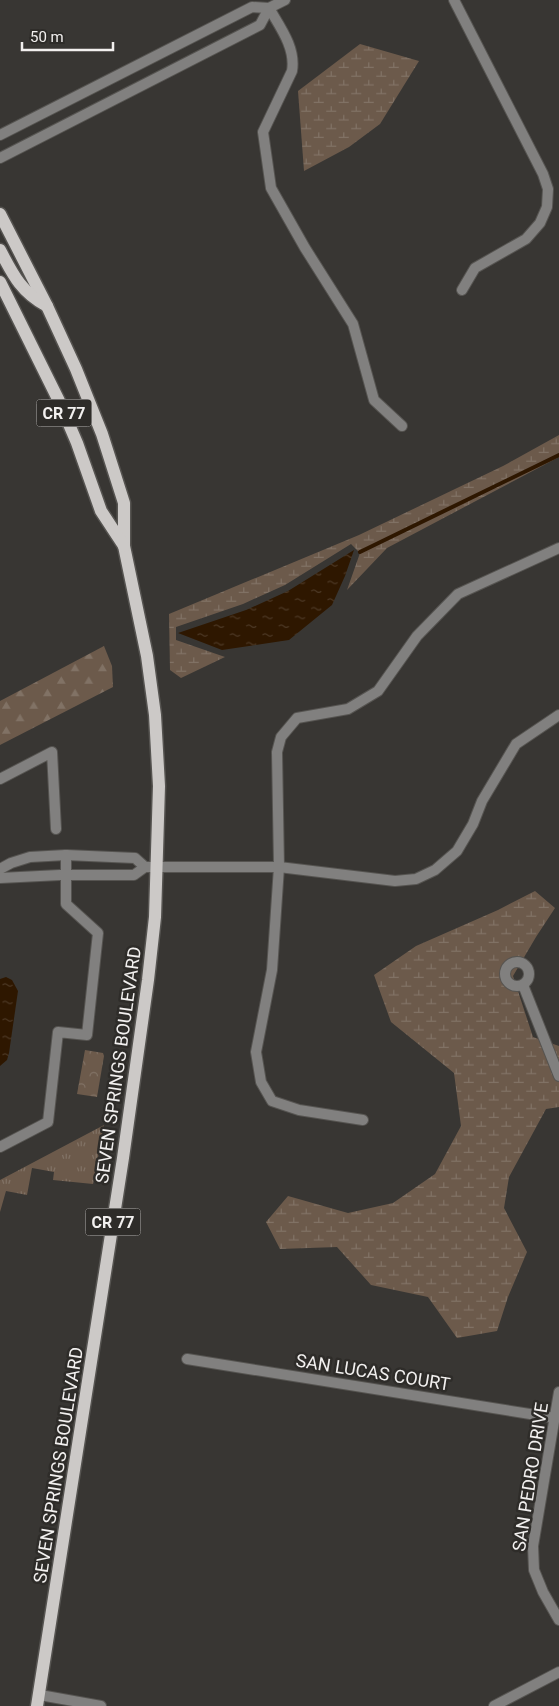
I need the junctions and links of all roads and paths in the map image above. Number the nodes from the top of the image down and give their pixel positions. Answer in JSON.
{"nodes":[{"id":1,"x":285,"y":0,"type":"edge"},
{"id":2,"x":454,"y":0,"type":"edge"},
{"id":3,"x":270,"y":8,"type":"junction"},
{"id":4,"x":0,"y":135,"type":"edge"},
{"id":5,"x":0,"y":158,"type":"edge"},
{"id":6,"x":0,"y":214,"type":"edge"},
{"id":7,"x":0,"y":250,"type":"edge"},
{"id":8,"x":0,"y":282,"type":"edge"},
{"id":9,"x":462,"y":290,"type":"dead end"},
{"id":10,"x":47,"y":306,"type":"junction"},
{"id":11,"x":402,"y":426,"type":"dead end"},
{"id":12,"x":124,"y":546,"type":"junction"},
{"id":13,"x":559,"y":548,"type":"edge"},
{"id":14,"x":559,"y":714,"type":"edge"},
{"id":15,"x":0,"y":778,"type":"edge"},
{"id":16,"x":56,"y":829,"type":"dead end"},
{"id":17,"x":66,"y":855,"type":"junction"},
{"id":18,"x":151,"y":867,"type":"junction"},
{"id":19,"x":279,"y":867,"type":"junction"},
{"id":20,"x":0,"y":869,"type":"edge"},
{"id":21,"x":66,"y":875,"type":"junction"},
{"id":22,"x":0,"y":878,"type":"edge"},
{"id":23,"x":523,"y":985,"type":"dead end"},
{"id":24,"x":559,"y":1076,"type":"edge"},
{"id":25,"x":362,"y":1120,"type":"dead end"},
{"id":26,"x":0,"y":1147,"type":"edge"},
{"id":27,"x":187,"y":1359,"type":"dead end"},
{"id":28,"x":559,"y":1392,"type":"edge"},
{"id":29,"x":555,"y":1418,"type":"junction"},
{"id":30,"x":559,"y":1620,"type":"edge"},
{"id":31,"x":559,"y":1672,"type":"edge"},
{"id":32,"x":38,"y":1700,"type":"edge"},
{"id":33,"x":101,"y":1706,"type":"edge"},
{"id":34,"x":494,"y":1706,"type":"edge"}],
"edges":[{"from":1,"to":3,"type":"street"},
{"from":2,"to":9,"type":"street"},
{"from":3,"to":4,"type":"street"},
{"from":3,"to":5,"type":"street"},
{"from":3,"to":11,"type":"street"},
{"from":6,"to":10,"type":"main road","name":"SEVEN SPRINGS BOULEVARD","number":"CR 77"},
{"from":7,"to":10,"type":"main road"},
{"from":8,"to":12,"type":"main road","name":"SEVEN SPRINGS BOULEVARD","number":"CR 77"},
{"from":10,"to":12,"type":"main road","name":"SEVEN SPRINGS BOULEVARD","number":"CR 77"},
{"from":12,"to":18,"type":"main road","name":"SEVEN SPRINGS BOULEVARD","number":"CR 77"},
{"from":13,"to":19,"type":"street"},
{"from":14,"to":19,"type":"street"},
{"from":15,"to":16,"type":"street"},
{"from":17,"to":18,"type":"street"},
{"from":17,"to":20,"type":"street"},
{"from":17,"to":21,"type":"street"},
{"from":18,"to":19,"type":"street"},
{"from":18,"to":21,"type":"street"},
{"from":18,"to":32,"type":"main road","name":"SEVEN SPRINGS BOULEVARD","number":"CR 77"},
{"from":19,"to":25,"type":"street"},
{"from":21,"to":22,"type":"street"},
{"from":21,"to":26,"type":"street"},
{"from":23,"to":24,"type":"street"},
{"from":27,"to":29,"type":"street","name":"SAN LUCAS COURT"},
{"from":28,"to":29,"type":"street","name":"SAN PEDRO DRIVE"},
{"from":29,"to":30,"type":"street","name":"SAN PEDRO DRIVE"},
{"from":31,"to":34,"type":"street"},
{"from":32,"to":33,"type":"street"}]}
